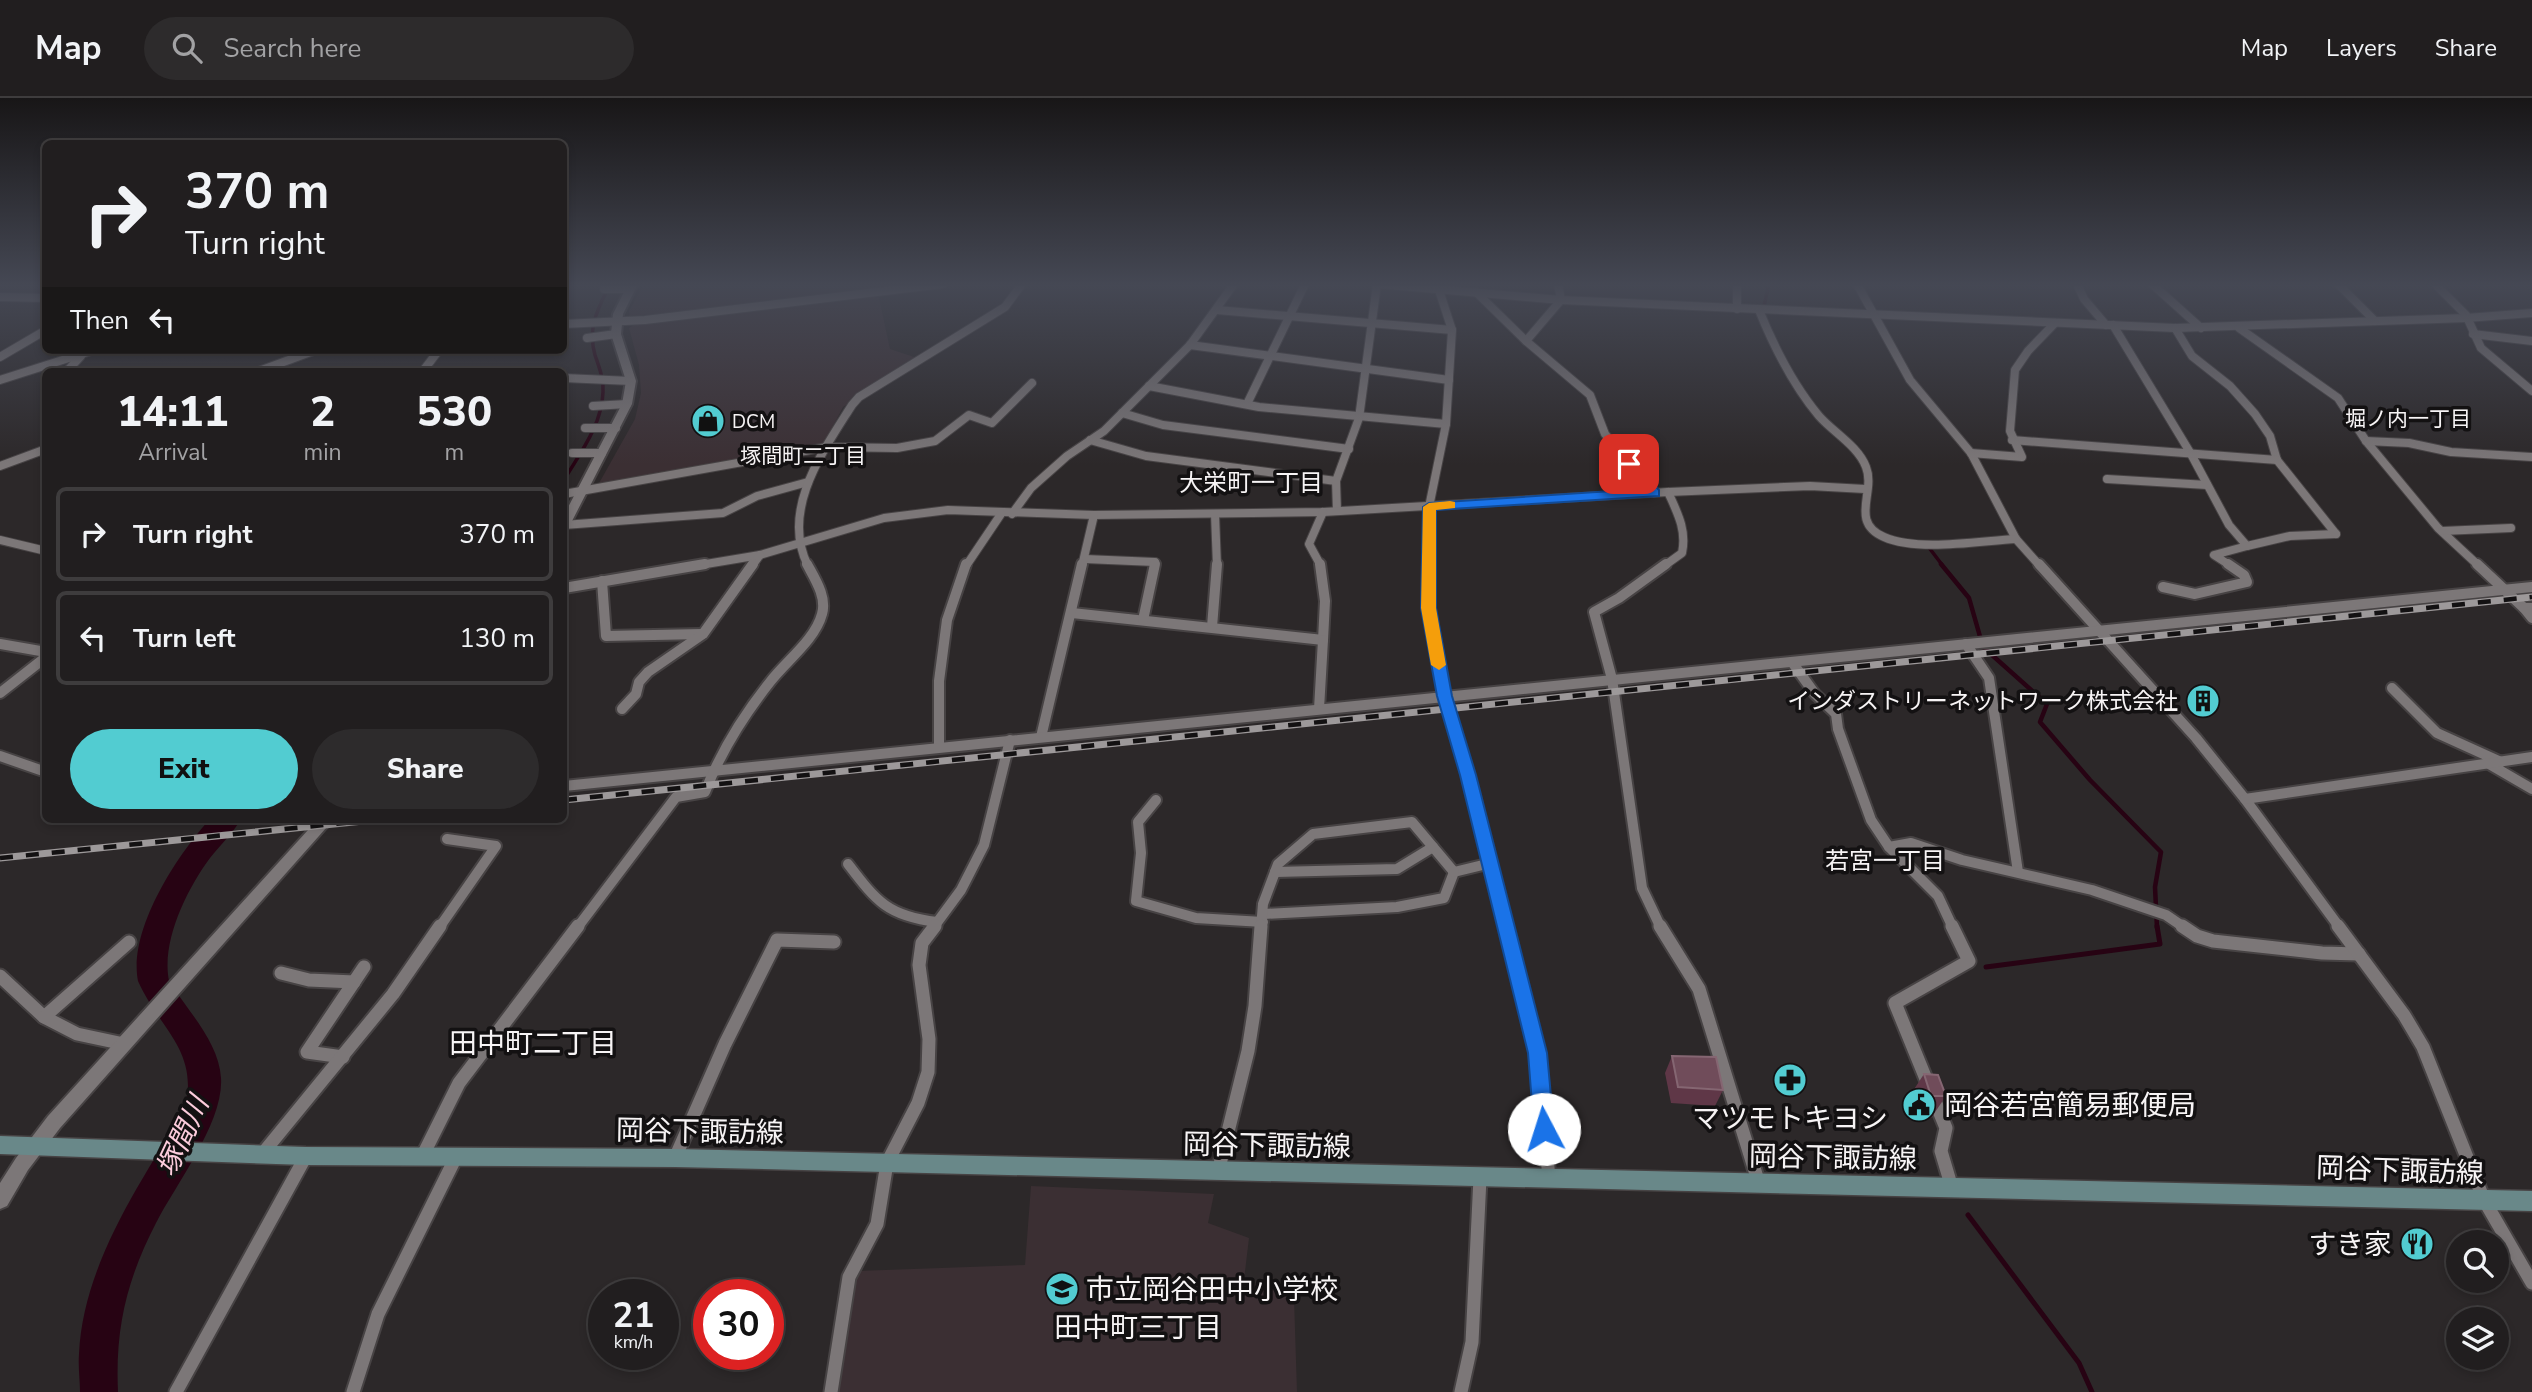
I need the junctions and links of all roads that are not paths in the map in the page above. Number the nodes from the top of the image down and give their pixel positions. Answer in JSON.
{"nodes":[{"id":1,"x":21,"y":344,"type":"edge"},
{"id":2,"x":619,"y":344,"type":"edge"},
{"id":3,"x":948,"y":344,"type":"edge"},
{"id":4,"x":1277,"y":344,"type":"edge"},
{"id":5,"x":1370,"y":344,"type":"edge"},
{"id":6,"x":1451,"y":344,"type":"edge"},
{"id":7,"x":1530,"y":344,"type":"edge"},
{"id":8,"x":1777,"y":344,"type":"edge"},
{"id":9,"x":1889,"y":344,"type":"edge"},
{"id":10,"x":2034,"y":344,"type":"edge"},
{"id":11,"x":2121,"y":344,"type":"edge"},
{"id":12,"x":2185,"y":344,"type":"edge"},
{"id":13,"x":2262,"y":344,"type":"edge"},
{"id":14,"x":2479,"y":344,"type":"edge"},
{"id":15,"x":1190,"y":345,"type":"joint"},
{"id":16,"x":83,"y":354,"type":"joint"},
{"id":17,"x":305,"y":354,"type":"edge"},
{"id":18,"x":436,"y":354,"type":"edge"},
{"id":19,"x":0,"y":357,"type":"edge"},
{"id":20,"x":1271,"y":357,"type":"junction"},
{"id":21,"x":70,"y":368,"type":"edge"},
{"id":22,"x":267,"y":368,"type":"edge"},
{"id":23,"x":425,"y":368,"type":"edge"},
{"id":24,"x":1367,"y":370,"type":"junction"},
{"id":25,"x":567,"y":378,"type":"edge"},
{"id":26,"x":0,"y":380,"type":"edge"},
{"id":27,"x":1449,"y":380,"type":"junction"},
{"id":28,"x":631,"y":381,"type":"junction"},
{"id":29,"x":1032,"y":383,"type":"dead end"},
{"id":30,"x":1149,"y":386,"type":"junction"},
{"id":31,"x":2532,"y":391,"type":"edge"},
{"id":32,"x":627,"y":404,"type":"junction"},
{"id":33,"x":1247,"y":404,"type":"junction"},
{"id":34,"x":593,"y":406,"type":"dead end"},
{"id":35,"x":1122,"y":413,"type":"junction"},
{"id":36,"x":1359,"y":418,"type":"junction"},
{"id":37,"x":1446,"y":424,"type":"junction"},
{"id":38,"x":584,"y":428,"type":"dead end"},
{"id":39,"x":616,"y":428,"type":"junction"},
{"id":40,"x":1090,"y":440,"type":"junction"},
{"id":41,"x":2012,"y":440,"type":"junction"},
{"id":42,"x":2366,"y":441,"type":"junction"},
{"id":43,"x":827,"y":447,"type":"junction"},
{"id":44,"x":1349,"y":449,"type":"junction"},
{"id":45,"x":42,"y":450,"type":"edge"},
{"id":46,"x":572,"y":453,"type":"dead end"},
{"id":47,"x":603,"y":453,"type":"junction"},
{"id":48,"x":1971,"y":453,"type":"junction"},
{"id":49,"x":2191,"y":454,"type":"junction"},
{"id":50,"x":2532,"y":457,"type":"edge"},
{"id":51,"x":2277,"y":460,"type":"junction"},
{"id":52,"x":0,"y":466,"type":"edge"},
{"id":53,"x":2107,"y":479,"type":"dead end"},
{"id":54,"x":1336,"y":481,"type":"junction"},
{"id":55,"x":808,"y":482,"type":"junction"},
{"id":56,"x":2207,"y":485,"type":"junction"},
{"id":57,"x":1865,"y":489,"type":"junction"},
{"id":58,"x":583,"y":491,"type":"junction"},
{"id":59,"x":1668,"y":492,"type":"junction"},
{"id":60,"x":1654,"y":493,"type":"junction"},
{"id":61,"x":567,"y":494,"type":"edge"},
{"id":62,"x":1429,"y":507,"type":"junction"},
{"id":63,"x":1337,"y":511,"type":"junction"},
{"id":64,"x":1323,"y":512,"type":"junction"},
{"id":65,"x":1006,"y":514,"type":"junction"},
{"id":66,"x":1215,"y":514,"type":"junction"},
{"id":67,"x":1094,"y":515,"type":"junction"},
{"id":68,"x":567,"y":520,"type":"edge"},
{"id":69,"x":567,"y":525,"type":"edge"},
{"id":70,"x":2511,"y":528,"type":"dead end"},
{"id":71,"x":2442,"y":531,"type":"junction"},
{"id":72,"x":2017,"y":539,"type":"junction"},
{"id":73,"x":0,"y":540,"type":"edge"},
{"id":74,"x":799,"y":543,"type":"junction"},
{"id":75,"x":2247,"y":546,"type":"junction"},
{"id":76,"x":42,"y":550,"type":"edge"},
{"id":77,"x":760,"y":555,"type":"junction"},
{"id":78,"x":1085,"y":559,"type":"junction"},
{"id":79,"x":602,"y":581,"type":"junction"},
{"id":80,"x":567,"y":587,"type":"edge"},
{"id":81,"x":2163,"y":587,"type":"dead end"},
{"id":82,"x":2532,"y":587,"type":"edge"},
{"id":83,"x":2506,"y":590,"type":"junction"},
{"id":84,"x":2528,"y":608,"type":"edge"},
{"id":85,"x":1072,"y":613,"type":"junction"},
{"id":86,"x":2532,"y":618,"type":"edge"},
{"id":87,"x":1143,"y":620,"type":"junction"},
{"id":88,"x":1212,"y":627,"type":"junction"},
{"id":89,"x":2099,"y":631,"type":"junction"},
{"id":90,"x":703,"y":634,"type":"junction"},
{"id":91,"x":1324,"y":640,"type":"junction"},
{"id":92,"x":0,"y":644,"type":"edge"},
{"id":93,"x":1966,"y":644,"type":"junction"},
{"id":94,"x":42,"y":654,"type":"edge"},
{"id":95,"x":42,"y":658,"type":"edge"},
{"id":96,"x":1791,"y":662,"type":"junction"},
{"id":97,"x":1612,"y":679,"type":"junction"},
{"id":98,"x":2392,"y":688,"type":"dead end"},
{"id":99,"x":0,"y":693,"type":"edge"},
{"id":100,"x":1444,"y":696,"type":"junction"},
{"id":101,"x":622,"y":709,"type":"dead end"},
{"id":102,"x":1319,"y":709,"type":"junction"},
{"id":103,"x":1041,"y":737,"type":"junction"},
{"id":104,"x":1010,"y":740,"type":"junction"},
{"id":105,"x":939,"y":747,"type":"junction"},
{"id":106,"x":0,"y":756,"type":"edge"},
{"id":107,"x":2532,"y":757,"type":"edge"},
{"id":108,"x":2501,"y":762,"type":"junction"},
{"id":109,"x":2489,"y":765,"type":"junction"},
{"id":110,"x":713,"y":770,"type":"junction"},
{"id":111,"x":42,"y":771,"type":"edge"},
{"id":112,"x":567,"y":786,"type":"edge"},
{"id":113,"x":2532,"y":789,"type":"edge"},
{"id":114,"x":2245,"y":799,"type":"junction"},
{"id":115,"x":1156,"y":800,"type":"dead end"},
{"id":116,"x":323,"y":823,"type":"edge"},
{"id":117,"x":447,"y":839,"type":"dead end"},
{"id":118,"x":1433,"y":847,"type":"junction"},
{"id":119,"x":1889,"y":847,"type":"junction"},
{"id":120,"x":1491,"y":863,"type":"junction"},
{"id":121,"x":848,"y":864,"type":"dead end"},
{"id":122,"x":1275,"y":872,"type":"junction"},
{"id":123,"x":1454,"y":872,"type":"junction"},
{"id":124,"x":2018,"y":873,"type":"junction"},
{"id":125,"x":1264,"y":918,"type":"junction"},
{"id":126,"x":937,"y":922,"type":"junction"},
{"id":127,"x":129,"y":942,"type":"dead end"},
{"id":128,"x":834,"y":942,"type":"dead end"},
{"id":129,"x":2359,"y":954,"type":"junction"},
{"id":130,"x":364,"y":967,"type":"dead end"},
{"id":131,"x":281,"y":973,"type":"dead end"},
{"id":132,"x":0,"y":976,"type":"edge"},
{"id":133,"x":354,"y":982,"type":"junction"},
{"id":134,"x":44,"y":1017,"type":"junction"},
{"id":135,"x":124,"y":1044,"type":"junction"},
{"id":136,"x":344,"y":1056,"type":"junction"},
{"id":137,"x":0,"y":1145,"type":"edge"},
{"id":138,"x":36,"y":1145,"type":"junction"},
{"id":139,"x":263,"y":1153,"type":"junction"},
{"id":140,"x":306,"y":1156,"type":"junction"},
{"id":141,"x":422,"y":1157,"type":"junction"},
{"id":142,"x":456,"y":1157,"type":"junction"},
{"id":143,"x":675,"y":1158,"type":"junction"},
{"id":144,"x":887,"y":1163,"type":"junction"},
{"id":145,"x":1218,"y":1172,"type":"junction"},
{"id":146,"x":1480,"y":1178,"type":"junction"},
{"id":147,"x":1549,"y":1179,"type":"junction"},
{"id":148,"x":1759,"y":1184,"type":"junction"},
{"id":149,"x":1952,"y":1188,"type":"junction"},
{"id":150,"x":0,"y":1200,"type":"edge"},
{"id":151,"x":2483,"y":1200,"type":"junction"},
{"id":152,"x":2532,"y":1201,"type":"edge"},
{"id":153,"x":2532,"y":1283,"type":"edge"},
{"id":154,"x":177,"y":1392,"type":"edge"},
{"id":155,"x":353,"y":1392,"type":"edge"},
{"id":156,"x":831,"y":1392,"type":"edge"},
{"id":157,"x":1461,"y":1392,"type":"edge"}],
"edges":[{"from":1,"to":19,"type":"street"},
{"from":2,"to":28,"type":"street"},
{"from":3,"to":43,"type":"street"},
{"from":4,"to":20,"type":"street"},
{"from":5,"to":24,"type":"street"},
{"from":6,"to":27,"type":"street"},
{"from":7,"to":60,"type":"street"},
{"from":8,"to":57,"type":"street"},
{"from":9,"to":48,"type":"street"},
{"from":10,"to":41,"type":"street"},
{"from":11,"to":49,"type":"street"},
{"from":12,"to":51,"type":"street"},
{"from":13,"to":42,"type":"street"},
{"from":14,"to":31,"type":"street"},
{"from":15,"to":20,"type":"street"},
{"from":15,"to":30,"type":"street"},
{"from":16,"to":21,"type":"street"},
{"from":16,"to":26,"type":"street"},
{"from":17,"to":22,"type":"street"},
{"from":18,"to":23,"type":"street"},
{"from":20,"to":24,"type":"street"},
{"from":20,"to":33,"type":"street"},
{"from":24,"to":27,"type":"street"},
{"from":24,"to":36,"type":"street"},
{"from":25,"to":28,"type":"street"},
{"from":27,"to":37,"type":"street"},
{"from":28,"to":32,"type":"street"},
{"from":29,"to":43,"type":"street"},
{"from":30,"to":33,"type":"street"},
{"from":30,"to":35,"type":"street"},
{"from":32,"to":34,"type":"street"},
{"from":32,"to":39,"type":"street"},
{"from":33,"to":36,"type":"street"},
{"from":35,"to":40,"type":"street"},
{"from":35,"to":44,"type":"street"},
{"from":36,"to":37,"type":"street"},
{"from":36,"to":44,"type":"street"},
{"from":37,"to":62,"type":"street"},
{"from":38,"to":39,"type":"street"},
{"from":39,"to":47,"type":"street"},
{"from":40,"to":54,"type":"street"},
{"from":40,"to":65,"type":"street"},
{"from":41,"to":48,"type":"street"},
{"from":41,"to":49,"type":"street"},
{"from":42,"to":50,"type":"street"},
{"from":42,"to":71,"type":"street"},
{"from":43,"to":55,"type":"street"},
{"from":43,"to":58,"type":"street"},
{"from":44,"to":54,"type":"street"},
{"from":45,"to":52,"type":"street"},
{"from":46,"to":47,"type":"street"},
{"from":47,"to":58,"type":"street"},
{"from":48,"to":72,"type":"street"},
{"from":49,"to":51,"type":"street"},
{"from":49,"to":56,"type":"street"},
{"from":51,"to":75,"type":"street"},
{"from":53,"to":56,"type":"street"},
{"from":54,"to":63,"type":"street"},
{"from":55,"to":69,"type":"street"},
{"from":55,"to":74,"type":"street"},
{"from":56,"to":75,"type":"street"},
{"from":57,"to":59,"type":"street"},
{"from":57,"to":72,"type":"street"},
{"from":58,"to":61,"type":"street"},
{"from":58,"to":68,"type":"street"},
{"from":59,"to":60,"type":"street"},
{"from":59,"to":97,"type":"street"},
{"from":60,"to":62,"type":"street"},
{"from":62,"to":63,"type":"street"},
{"from":62,"to":100,"type":"street"},
{"from":63,"to":64,"type":"street"},
{"from":64,"to":66,"type":"street"},
{"from":64,"to":91,"type":"street"},
{"from":65,"to":67,"type":"street"},
{"from":65,"to":74,"type":"street"},
{"from":65,"to":105,"type":"street"},
{"from":66,"to":67,"type":"street"},
{"from":66,"to":88,"type":"street"},
{"from":67,"to":78,"type":"street"},
{"from":70,"to":71,"type":"street"},
{"from":71,"to":83,"type":"street"},
{"from":72,"to":89,"type":"street"},
{"from":73,"to":76,"type":"street"},
{"from":74,"to":77,"type":"street"},
{"from":74,"to":110,"type":"street"},
{"from":75,"to":81,"type":"street"},
{"from":77,"to":79,"type":"street"},
{"from":77,"to":90,"type":"street"},
{"from":78,"to":85,"type":"street"},
{"from":78,"to":87,"type":"street"},
{"from":79,"to":80,"type":"street"},
{"from":79,"to":90,"type":"street"},
{"from":82,"to":83,"type":"street"},
{"from":83,"to":84,"type":"street"},
{"from":83,"to":89,"type":"street"},
{"from":84,"to":86,"type":"street"},
{"from":85,"to":87,"type":"street"},
{"from":85,"to":103,"type":"street"},
{"from":87,"to":88,"type":"street"},
{"from":88,"to":91,"type":"street"},
{"from":89,"to":93,"type":"street"},
{"from":89,"to":114,"type":"street"},
{"from":90,"to":101,"type":"street"},
{"from":91,"to":102,"type":"street"},
{"from":92,"to":94,"type":"street"},
{"from":93,"to":96,"type":"street"},
{"from":93,"to":124,"type":"street"},
{"from":95,"to":99,"type":"street"},
{"from":96,"to":97,"type":"street"},
{"from":96,"to":119,"type":"street"},
{"from":97,"to":100,"type":"street"},
{"from":97,"to":148,"type":"street"},
{"from":98,"to":108,"type":"street"},
{"from":100,"to":102,"type":"street"},
{"from":100,"to":120,"type":"street"},
{"from":102,"to":103,"type":"street"},
{"from":103,"to":104,"type":"street"},
{"from":104,"to":105,"type":"street"},
{"from":104,"to":126,"type":"street"},
{"from":105,"to":110,"type":"street"},
{"from":106,"to":111,"type":"street"},
{"from":107,"to":108,"type":"street"},
{"from":108,"to":109,"type":"street"},
{"from":109,"to":113,"type":"street"},
{"from":109,"to":114,"type":"street"},
{"from":110,"to":112,"type":"street"},
{"from":110,"to":141,"type":"street"},
{"from":114,"to":129,"type":"street"},
{"from":115,"to":125,"type":"street"},
{"from":116,"to":135,"type":"street"},
{"from":117,"to":136,"type":"street"},
{"from":118,"to":122,"type":"street"},
{"from":118,"to":122,"type":"street"},
{"from":118,"to":123,"type":"street"},
{"from":119,"to":124,"type":"street"},
{"from":119,"to":149,"type":"street"},
{"from":120,"to":123,"type":"street"},
{"from":120,"to":147,"type":"street"},
{"from":121,"to":126,"type":"street"},
{"from":122,"to":125,"type":"street"},
{"from":123,"to":125,"type":"street"},
{"from":124,"to":129,"type":"street"},
{"from":125,"to":145,"type":"street"},
{"from":126,"to":144,"type":"street"},
{"from":127,"to":134,"type":"street"},
{"from":128,"to":143,"type":"street"},
{"from":129,"to":151,"type":"street"},
{"from":130,"to":133,"type":"street"},
{"from":131,"to":133,"type":"street"},
{"from":132,"to":134,"type":"street"},
{"from":133,"to":136,"type":"street"},
{"from":134,"to":135,"type":"street"},
{"from":135,"to":138,"type":"street"},
{"from":136,"to":139,"type":"street"},
{"from":137,"to":138,"type":"main road","name":"岡谷下諏訪線"},
{"from":138,"to":139,"type":"main road","name":"岡谷下諏訪線"},
{"from":138,"to":150,"type":"street"},
{"from":139,"to":140,"type":"main road","name":"岡谷下諏訪線"},
{"from":140,"to":141,"type":"main road","name":"岡谷下諏訪線"},
{"from":140,"to":154,"type":"street"},
{"from":141,"to":142,"type":"main road","name":"岡谷下諏訪線"},
{"from":142,"to":143,"type":"main road","name":"岡谷下諏訪線"},
{"from":142,"to":155,"type":"street"},
{"from":143,"to":144,"type":"main road","name":"岡谷下諏訪線"},
{"from":144,"to":145,"type":"main road","name":"岡谷下諏訪線"},
{"from":144,"to":156,"type":"street"},
{"from":145,"to":146,"type":"main road","name":"岡谷下諏訪線"},
{"from":146,"to":147,"type":"main road","name":"岡谷下諏訪線"},
{"from":146,"to":157,"type":"street"},
{"from":147,"to":148,"type":"main road","name":"岡谷下諏訪線"},
{"from":148,"to":149,"type":"main road","name":"岡谷下諏訪線"},
{"from":149,"to":151,"type":"main road","name":"岡谷下諏訪線"},
{"from":151,"to":152,"type":"main road","name":"岡谷下諏訪線"},
{"from":151,"to":153,"type":"street"}]}
